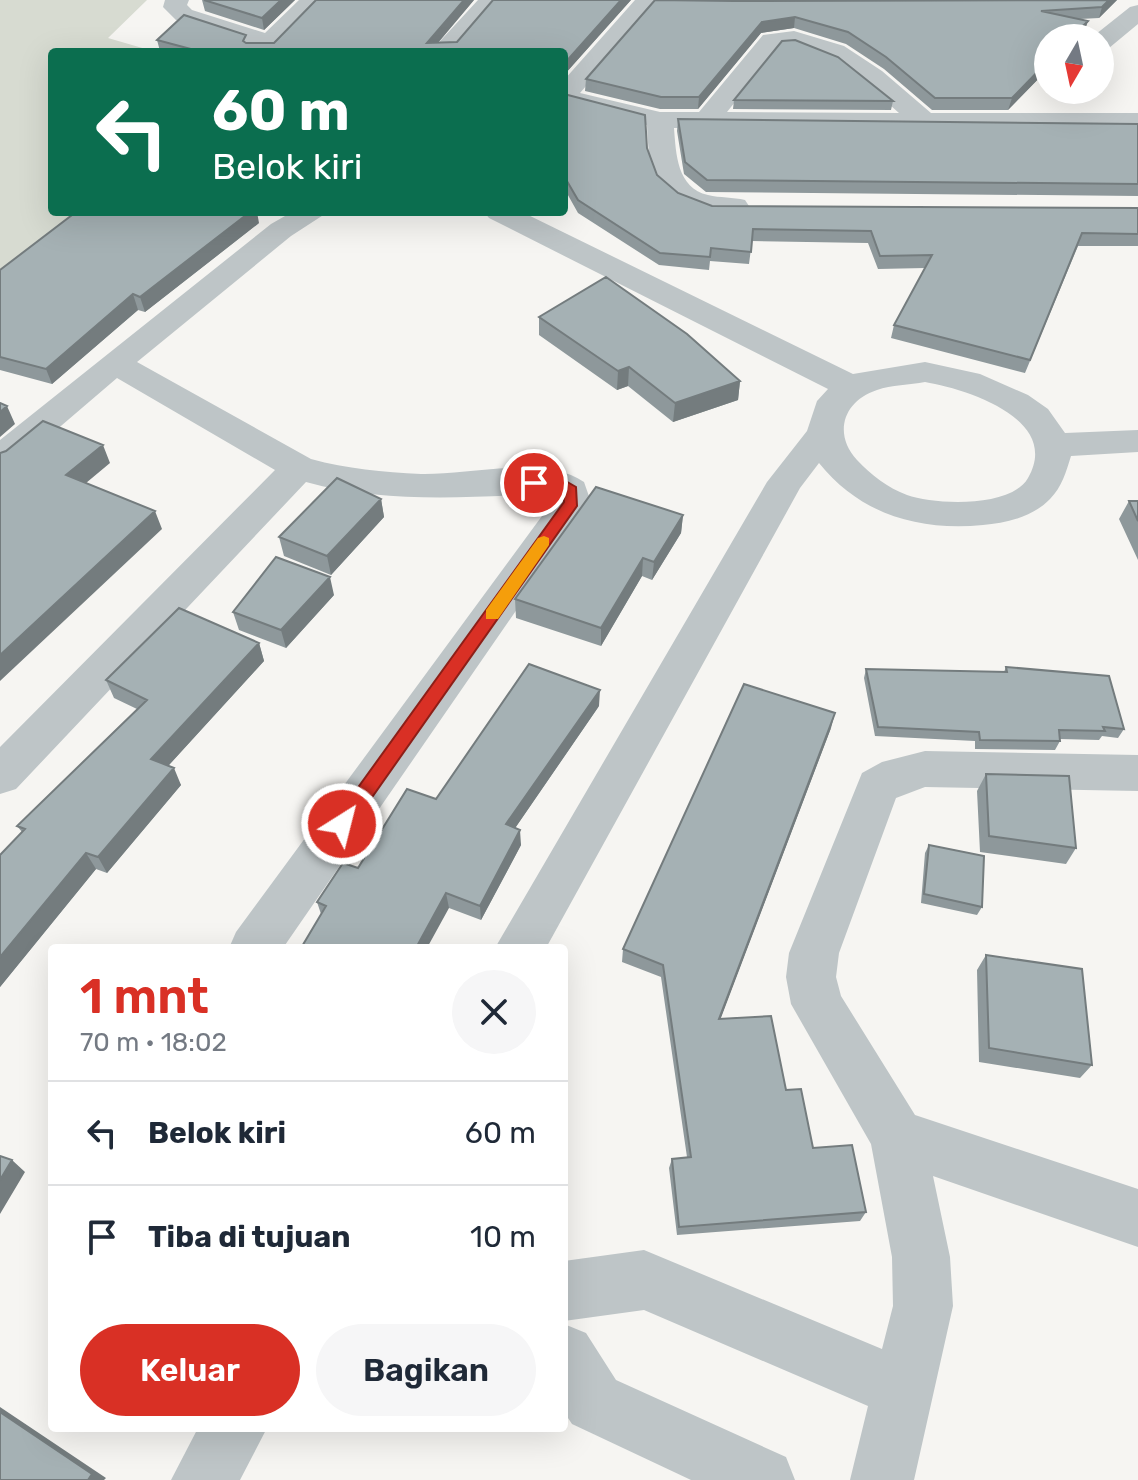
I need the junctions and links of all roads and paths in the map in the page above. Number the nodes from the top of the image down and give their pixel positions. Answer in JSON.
{"nodes":[{"id":1,"x":177,"y":0,"type":"edge"},
{"id":2,"x":312,"y":0,"type":"edge"},
{"id":3,"x":491,"y":0,"type":"edge"},
{"id":4,"x":648,"y":0,"type":"edge"},
{"id":5,"x":1138,"y":12,"type":"edge"},
{"id":6,"x":1114,"y":32,"type":"edge"},
{"id":7,"x":265,"y":47,"type":"edge"},
{"id":8,"x":446,"y":48,"type":"edge"},
{"id":9,"x":568,"y":92,"type":"edge"},
{"id":10,"x":568,"y":98,"type":"edge"},
{"id":11,"x":1041,"y":104,"type":"edge"},
{"id":12,"x":660,"y":120,"type":"junction"},
{"id":13,"x":707,"y":120,"type":"junction"},
{"id":14,"x":924,"y":120,"type":"junction"},
{"id":15,"x":1025,"y":120,"type":"junction"},
{"id":16,"x":1138,"y":121,"type":"edge"},
{"id":17,"x":763,"y":206,"type":"edge"},
{"id":18,"x":306,"y":216,"type":"edge"},
{"id":19,"x":507,"y":216,"type":"edge"},
{"id":20,"x":115,"y":363,"type":"junction"},
{"id":21,"x":851,"y":387,"type":"junction"},
{"id":22,"x":823,"y":435,"type":"junction"},
{"id":23,"x":1138,"y":441,"type":"edge"},
{"id":24,"x":1051,"y":445,"type":"junction"},
{"id":25,"x":0,"y":459,"type":"edge"},
{"id":26,"x":298,"y":468,"type":"junction"},
{"id":27,"x":1138,"y":773,"type":"edge"},
{"id":28,"x":0,"y":776,"type":"edge"},
{"id":29,"x":257,"y":944,"type":"edge"},
{"id":30,"x":522,"y":944,"type":"edge"},
{"id":31,"x":897,"y":1136,"type":"junction"},
{"id":32,"x":1138,"y":1218,"type":"edge"},
{"id":33,"x":568,"y":1290,"type":"edge"},
{"id":34,"x":568,"y":1361,"type":"edge"},
{"id":35,"x":905,"y":1390,"type":"junction"},
{"id":36,"x":233,"y":1432,"type":"edge"},
{"id":37,"x":203,"y":1480,"type":"edge"},
{"id":38,"x":763,"y":1480,"type":"edge"},
{"id":39,"x":882,"y":1480,"type":"edge"}],
"edges":[{"from":1,"to":7,"type":"street"},
{"from":2,"to":7,"type":"street"},
{"from":3,"to":8,"type":"street"},
{"from":4,"to":9,"type":"street"},
{"from":5,"to":6,"type":"street"},
{"from":10,"to":12,"type":"street"},
{"from":11,"to":15,"type":"street"},
{"from":12,"to":13,"type":"street"},
{"from":12,"to":17,"type":"street"},
{"from":13,"to":14,"type":"street"},
{"from":13,"to":14,"type":"street"},
{"from":14,"to":15,"type":"street"},
{"from":15,"to":16,"type":"street"},
{"from":18,"to":20,"type":"street"},
{"from":19,"to":21,"type":"street"},
{"from":20,"to":25,"type":"street"},
{"from":20,"to":26,"type":"street"},
{"from":21,"to":22,"type":"street"},
{"from":21,"to":24,"type":"street"},
{"from":22,"to":24,"type":"street"},
{"from":22,"to":30,"type":"street"},
{"from":23,"to":24,"type":"street"},
{"from":26,"to":28,"type":"street"},
{"from":26,"to":29,"type":"street"},
{"from":27,"to":31,"type":"street"},
{"from":31,"to":32,"type":"street"},
{"from":31,"to":35,"type":"street"},
{"from":33,"to":35,"type":"street"},
{"from":34,"to":38,"type":"street"},
{"from":35,"to":39,"type":"street"},
{"from":36,"to":37,"type":"street"}]}
